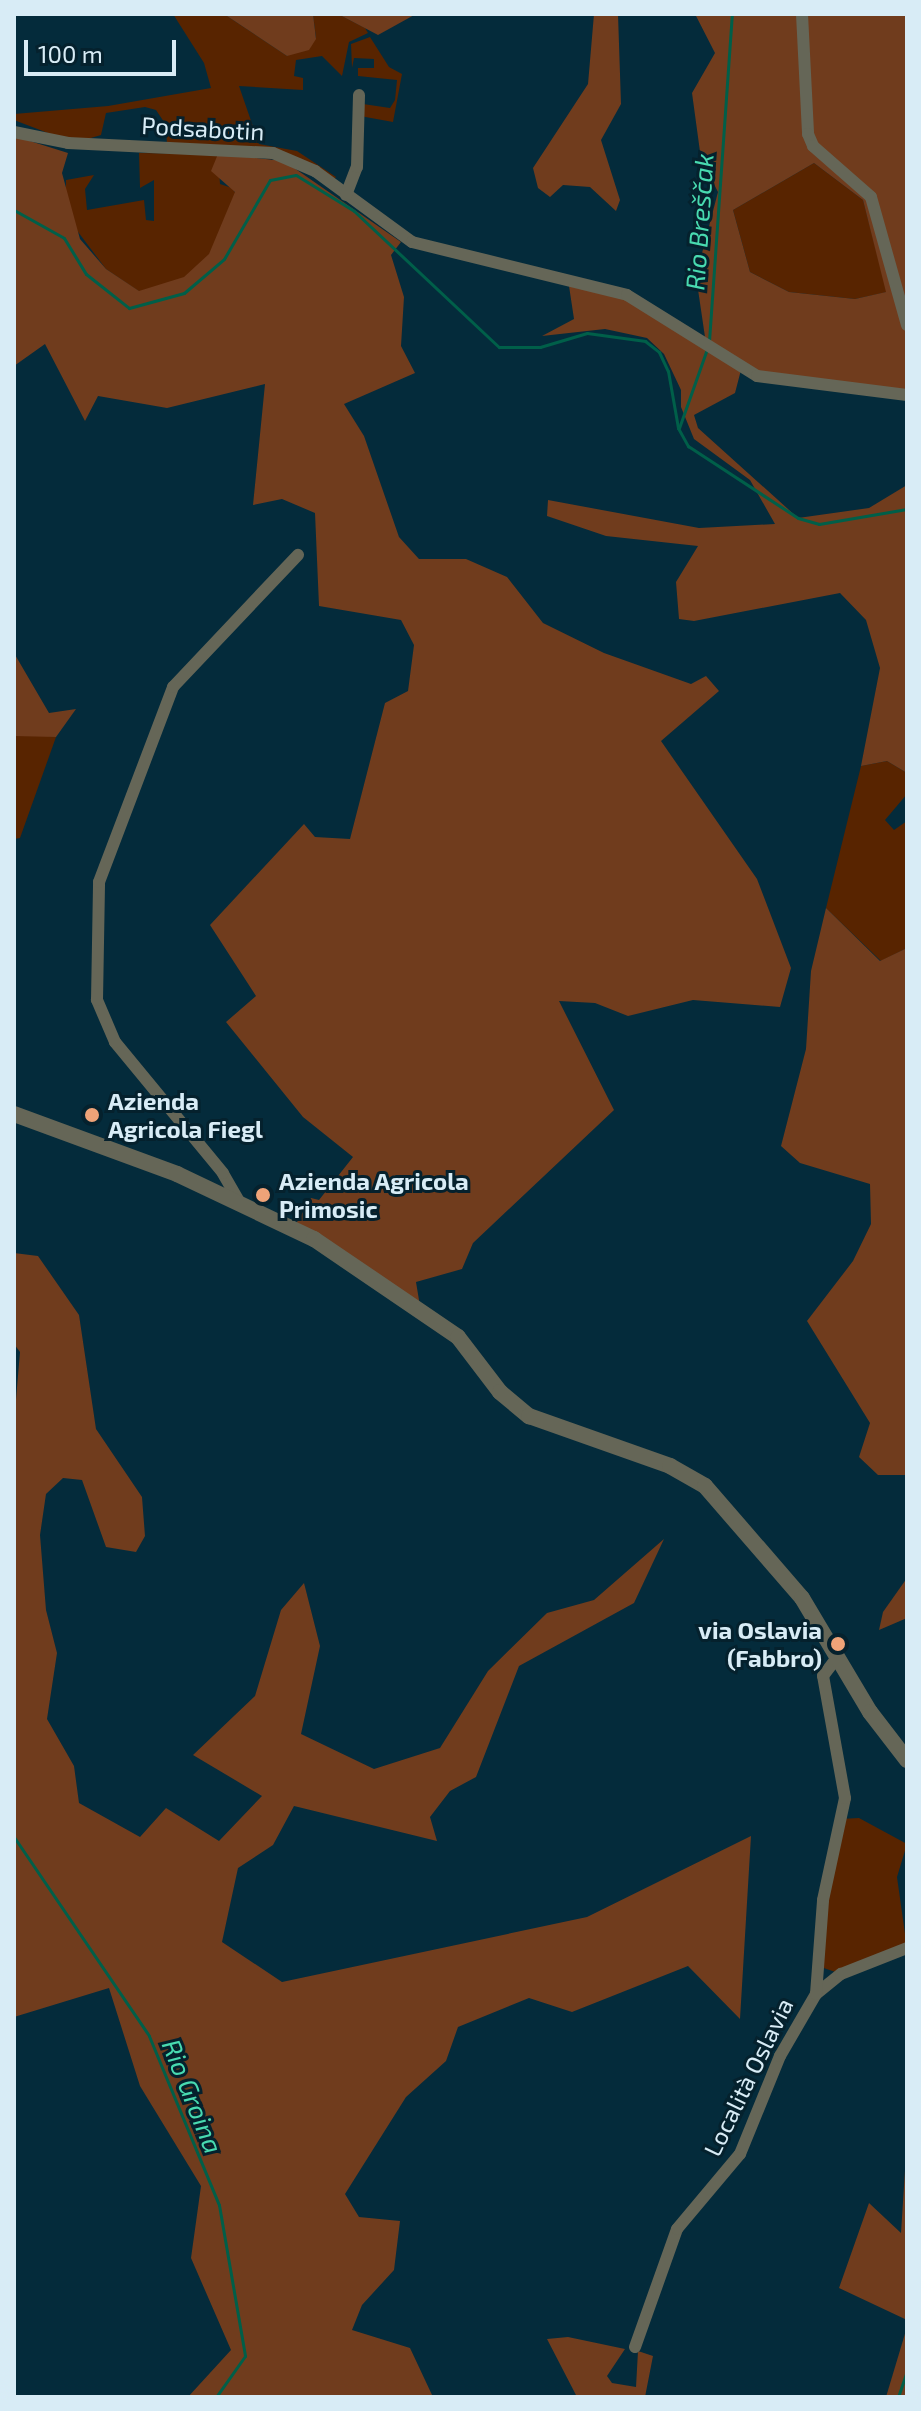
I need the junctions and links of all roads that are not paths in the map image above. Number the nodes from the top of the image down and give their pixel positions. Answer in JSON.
{"nodes":[{"id":1,"x":802,"y":14,"type":"edge"},
{"id":2,"x":359,"y":95,"type":"dead end"},
{"id":3,"x":14,"y":132,"type":"edge"},
{"id":4,"x":346,"y":195,"type":"junction"},
{"id":5,"x":907,"y":325,"type":"edge"},
{"id":6,"x":907,"y":395,"type":"edge"},
{"id":7,"x":298,"y":555,"type":"dead end"},
{"id":8,"x":14,"y":1114,"type":"edge"},
{"id":9,"x":240,"y":1203,"type":"junction"},
{"id":10,"x":838,"y":1656,"type":"junction"},
{"id":11,"x":907,"y":1760,"type":"edge"},
{"id":12,"x":907,"y":1948,"type":"edge"},
{"id":13,"x":818,"y":1966,"type":"junction"},
{"id":14,"x":841,"y":1974,"type":"junction"},
{"id":15,"x":816,"y":1994,"type":"junction"},
{"id":16,"x":635,"y":2347,"type":"dead end"}],
"edges":[{"from":1,"to":5,"type":"street"},
{"from":2,"to":4,"type":"street"},
{"from":3,"to":4,"type":"street","name":"Podsabotin"},
{"from":4,"to":6,"type":"street","name":"Podsabotin"},
{"from":7,"to":9,"type":"street"},
{"from":8,"to":9,"type":"street"},
{"from":9,"to":10,"type":"street"},
{"from":10,"to":11,"type":"street"},
{"from":10,"to":13,"type":"street","name":"Località Oslavia"},
{"from":12,"to":14,"type":"street","name":"Località Oslavia"},
{"from":13,"to":14,"type":"street"},
{"from":13,"to":15,"type":"street","name":"Località Oslavia"},
{"from":14,"to":15,"type":"street","name":"Località Oslavia"},
{"from":15,"to":16,"type":"street","name":"Località Oslavia"}]}
